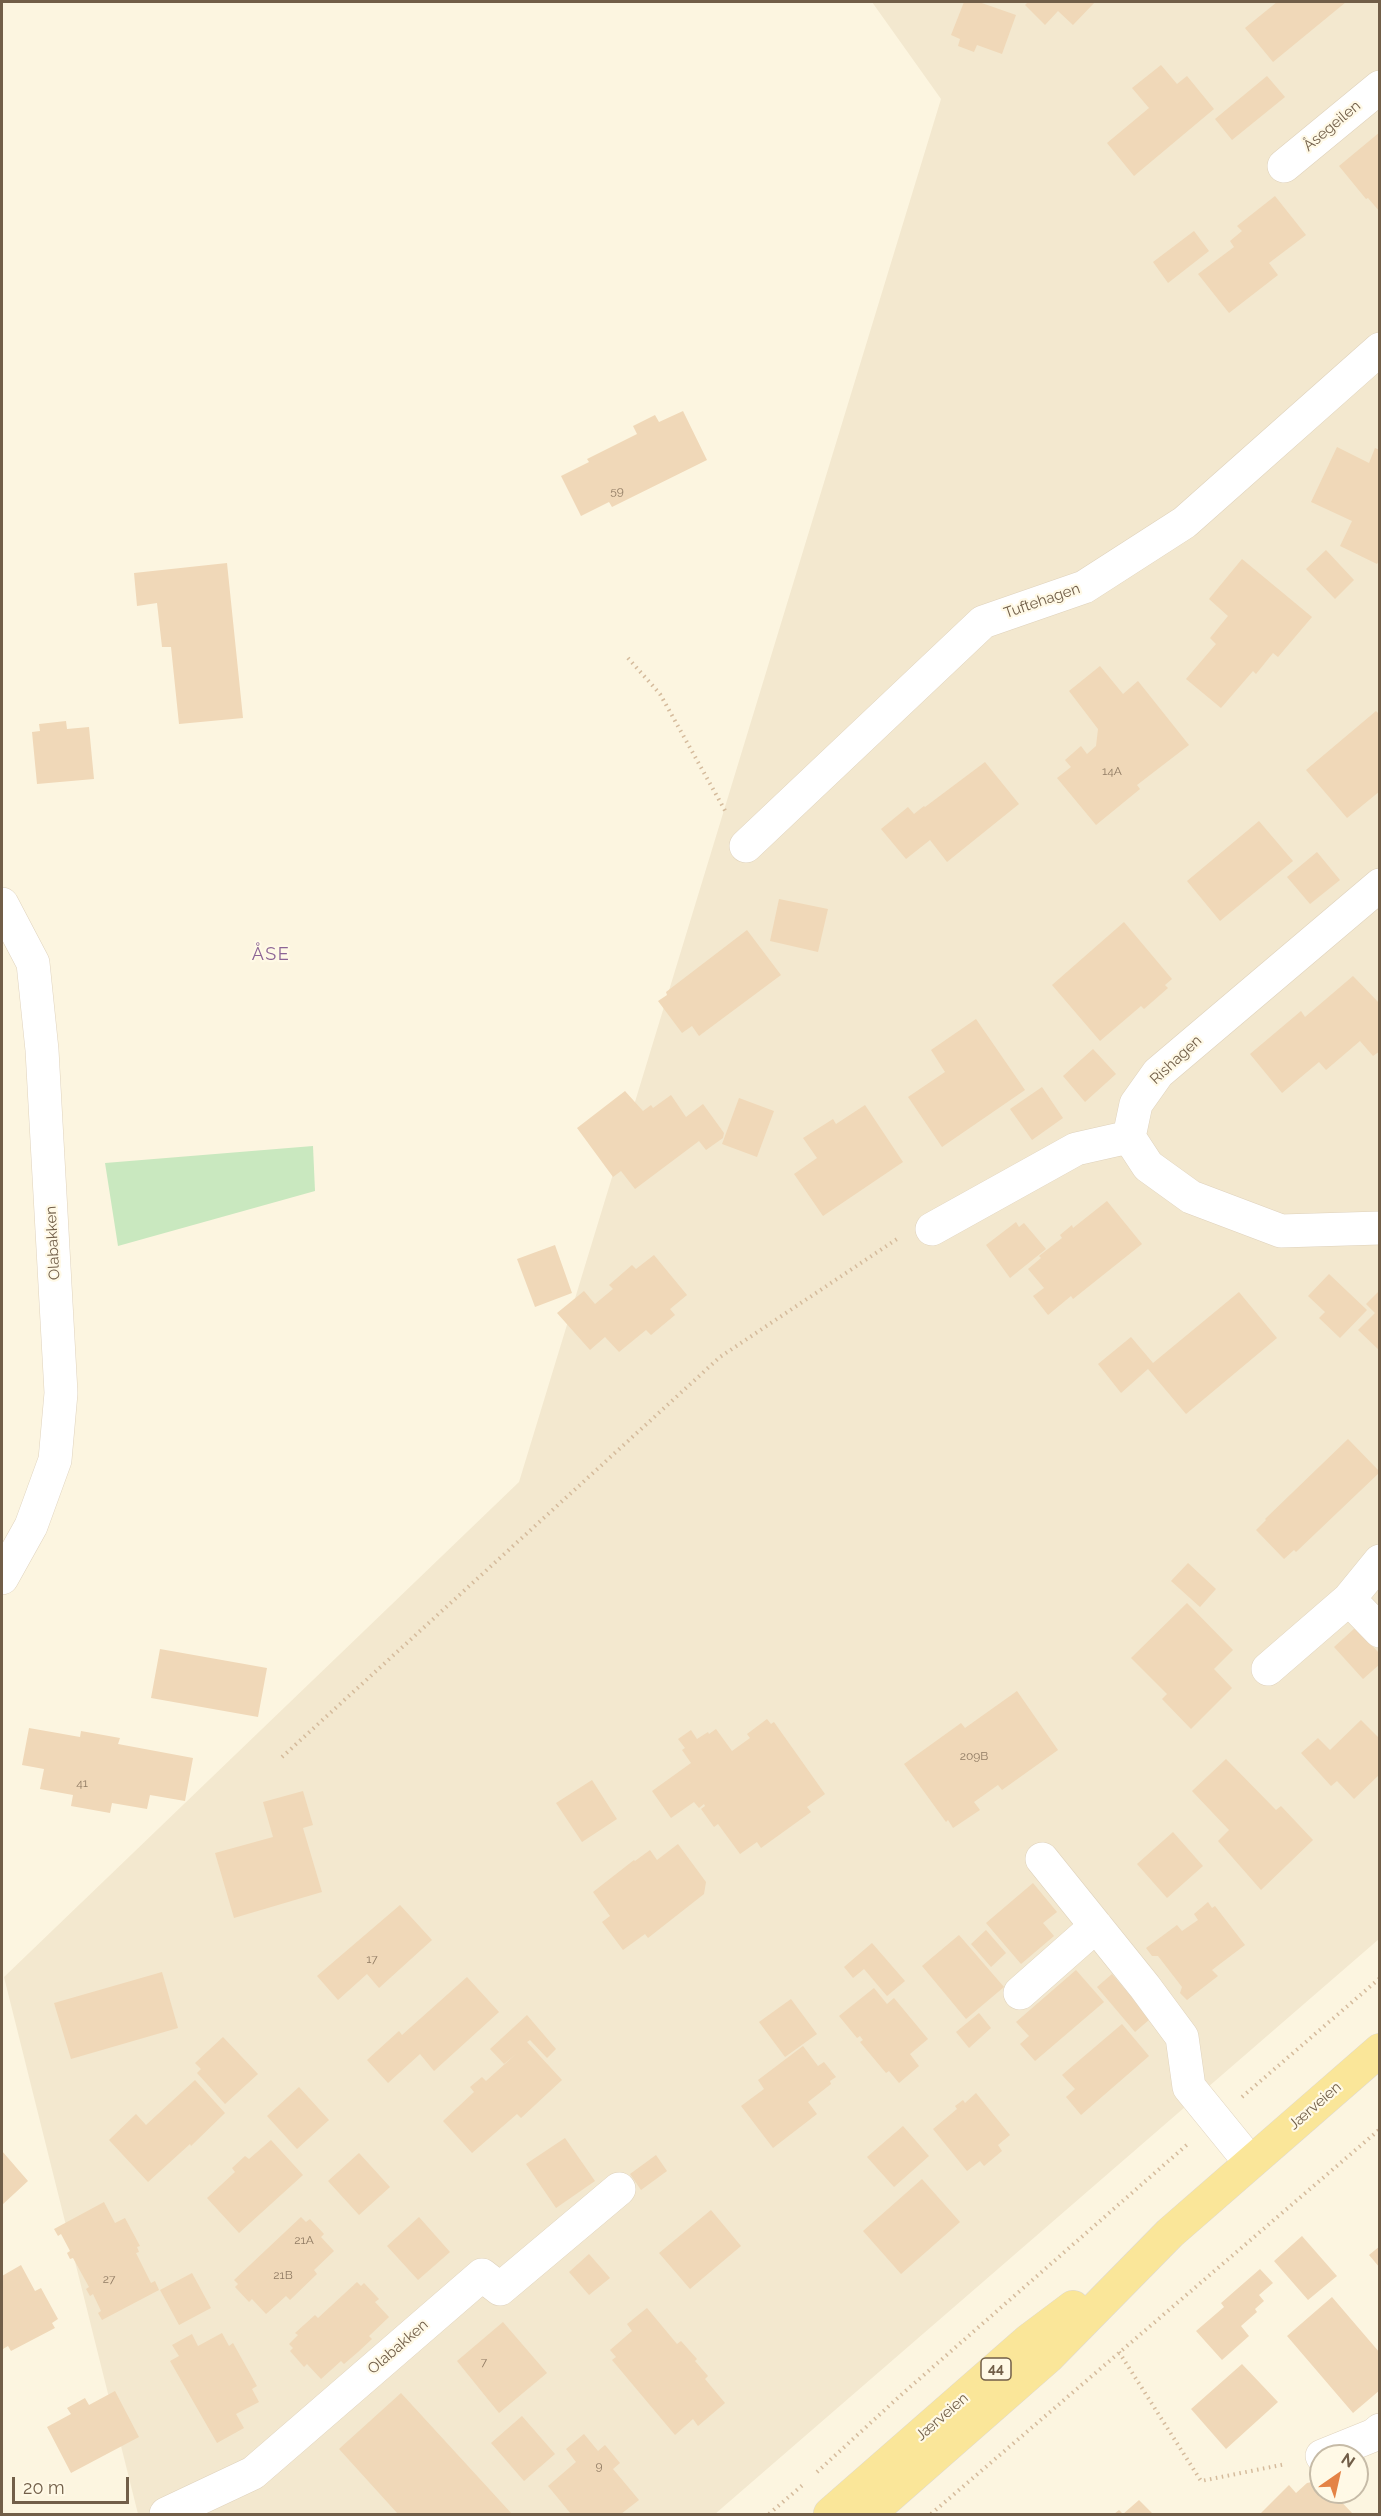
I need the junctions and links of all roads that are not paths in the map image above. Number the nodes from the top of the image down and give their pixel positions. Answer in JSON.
{"nodes":[{"id":1,"x":1380,"y":87,"type":"edge"},
{"id":2,"x":1284,"y":166,"type":"dead end"},
{"id":3,"x":1380,"y":349,"type":"edge"},
{"id":4,"x":746,"y":846,"type":"road end"},
{"id":5,"x":1380,"y":885,"type":"edge"},
{"id":6,"x":2,"y":904,"type":"edge"},
{"id":7,"x":1129,"y":1137,"type":"junction"},
{"id":8,"x":1380,"y":1227,"type":"edge"},
{"id":9,"x":932,"y":1229,"type":"road end"},
{"id":10,"x":1380,"y":1561,"type":"edge"},
{"id":11,"x":2,"y":1578,"type":"edge"},
{"id":12,"x":1349,"y":1599,"type":"junction"},
{"id":13,"x":1380,"y":1631,"type":"edge"},
{"id":14,"x":1268,"y":1669,"type":"dead end"},
{"id":15,"x":1042,"y":1859,"type":"dead end"},
{"id":16,"x":1096,"y":1926,"type":"junction"},
{"id":17,"x":1020,"y":1993,"type":"dead end"},
{"id":18,"x":1380,"y":2050,"type":"edge"},
{"id":19,"x":1250,"y":2162,"type":"junction"},
{"id":20,"x":619,"y":2189,"type":"dead end"},
{"id":21,"x":1170,"y":2233,"type":"junction"},
{"id":22,"x":1380,"y":2430,"type":"edge"},
{"id":23,"x":1352,"y":2444,"type":"edge"},
{"id":24,"x":166,"y":2514,"type":"edge"},
{"id":25,"x":830,"y":2514,"type":"edge"},
{"id":26,"x":869,"y":2514,"type":"edge"}],
"edges":[{"from":1,"to":2,"type":"street","name":"Åsegeilen"},
{"from":3,"to":4,"type":"street","name":"Tuftehagen"},
{"from":5,"to":7,"type":"street","name":"Rishagen"},
{"from":6,"to":11,"type":"street","name":"Olabakken"},
{"from":7,"to":8,"type":"street"},
{"from":7,"to":9,"type":"street"},
{"from":10,"to":12,"type":"street"},
{"from":12,"to":13,"type":"street"},
{"from":12,"to":14,"type":"street"},
{"from":15,"to":16,"type":"street"},
{"from":16,"to":17,"type":"street"},
{"from":16,"to":19,"type":"street"},
{"from":18,"to":19,"type":"main road","name":"Jærveien","number":"44"},
{"from":19,"to":21,"type":"main road","name":"Jærveien","number":"44"},
{"from":20,"to":24,"type":"street","name":"Olabakken"},
{"from":21,"to":25,"type":"main road","name":"Jærveien","number":"44"},
{"from":21,"to":26,"type":"main road","name":"Jærveien","number":"44"},
{"from":22,"to":23,"type":"street"}]}
